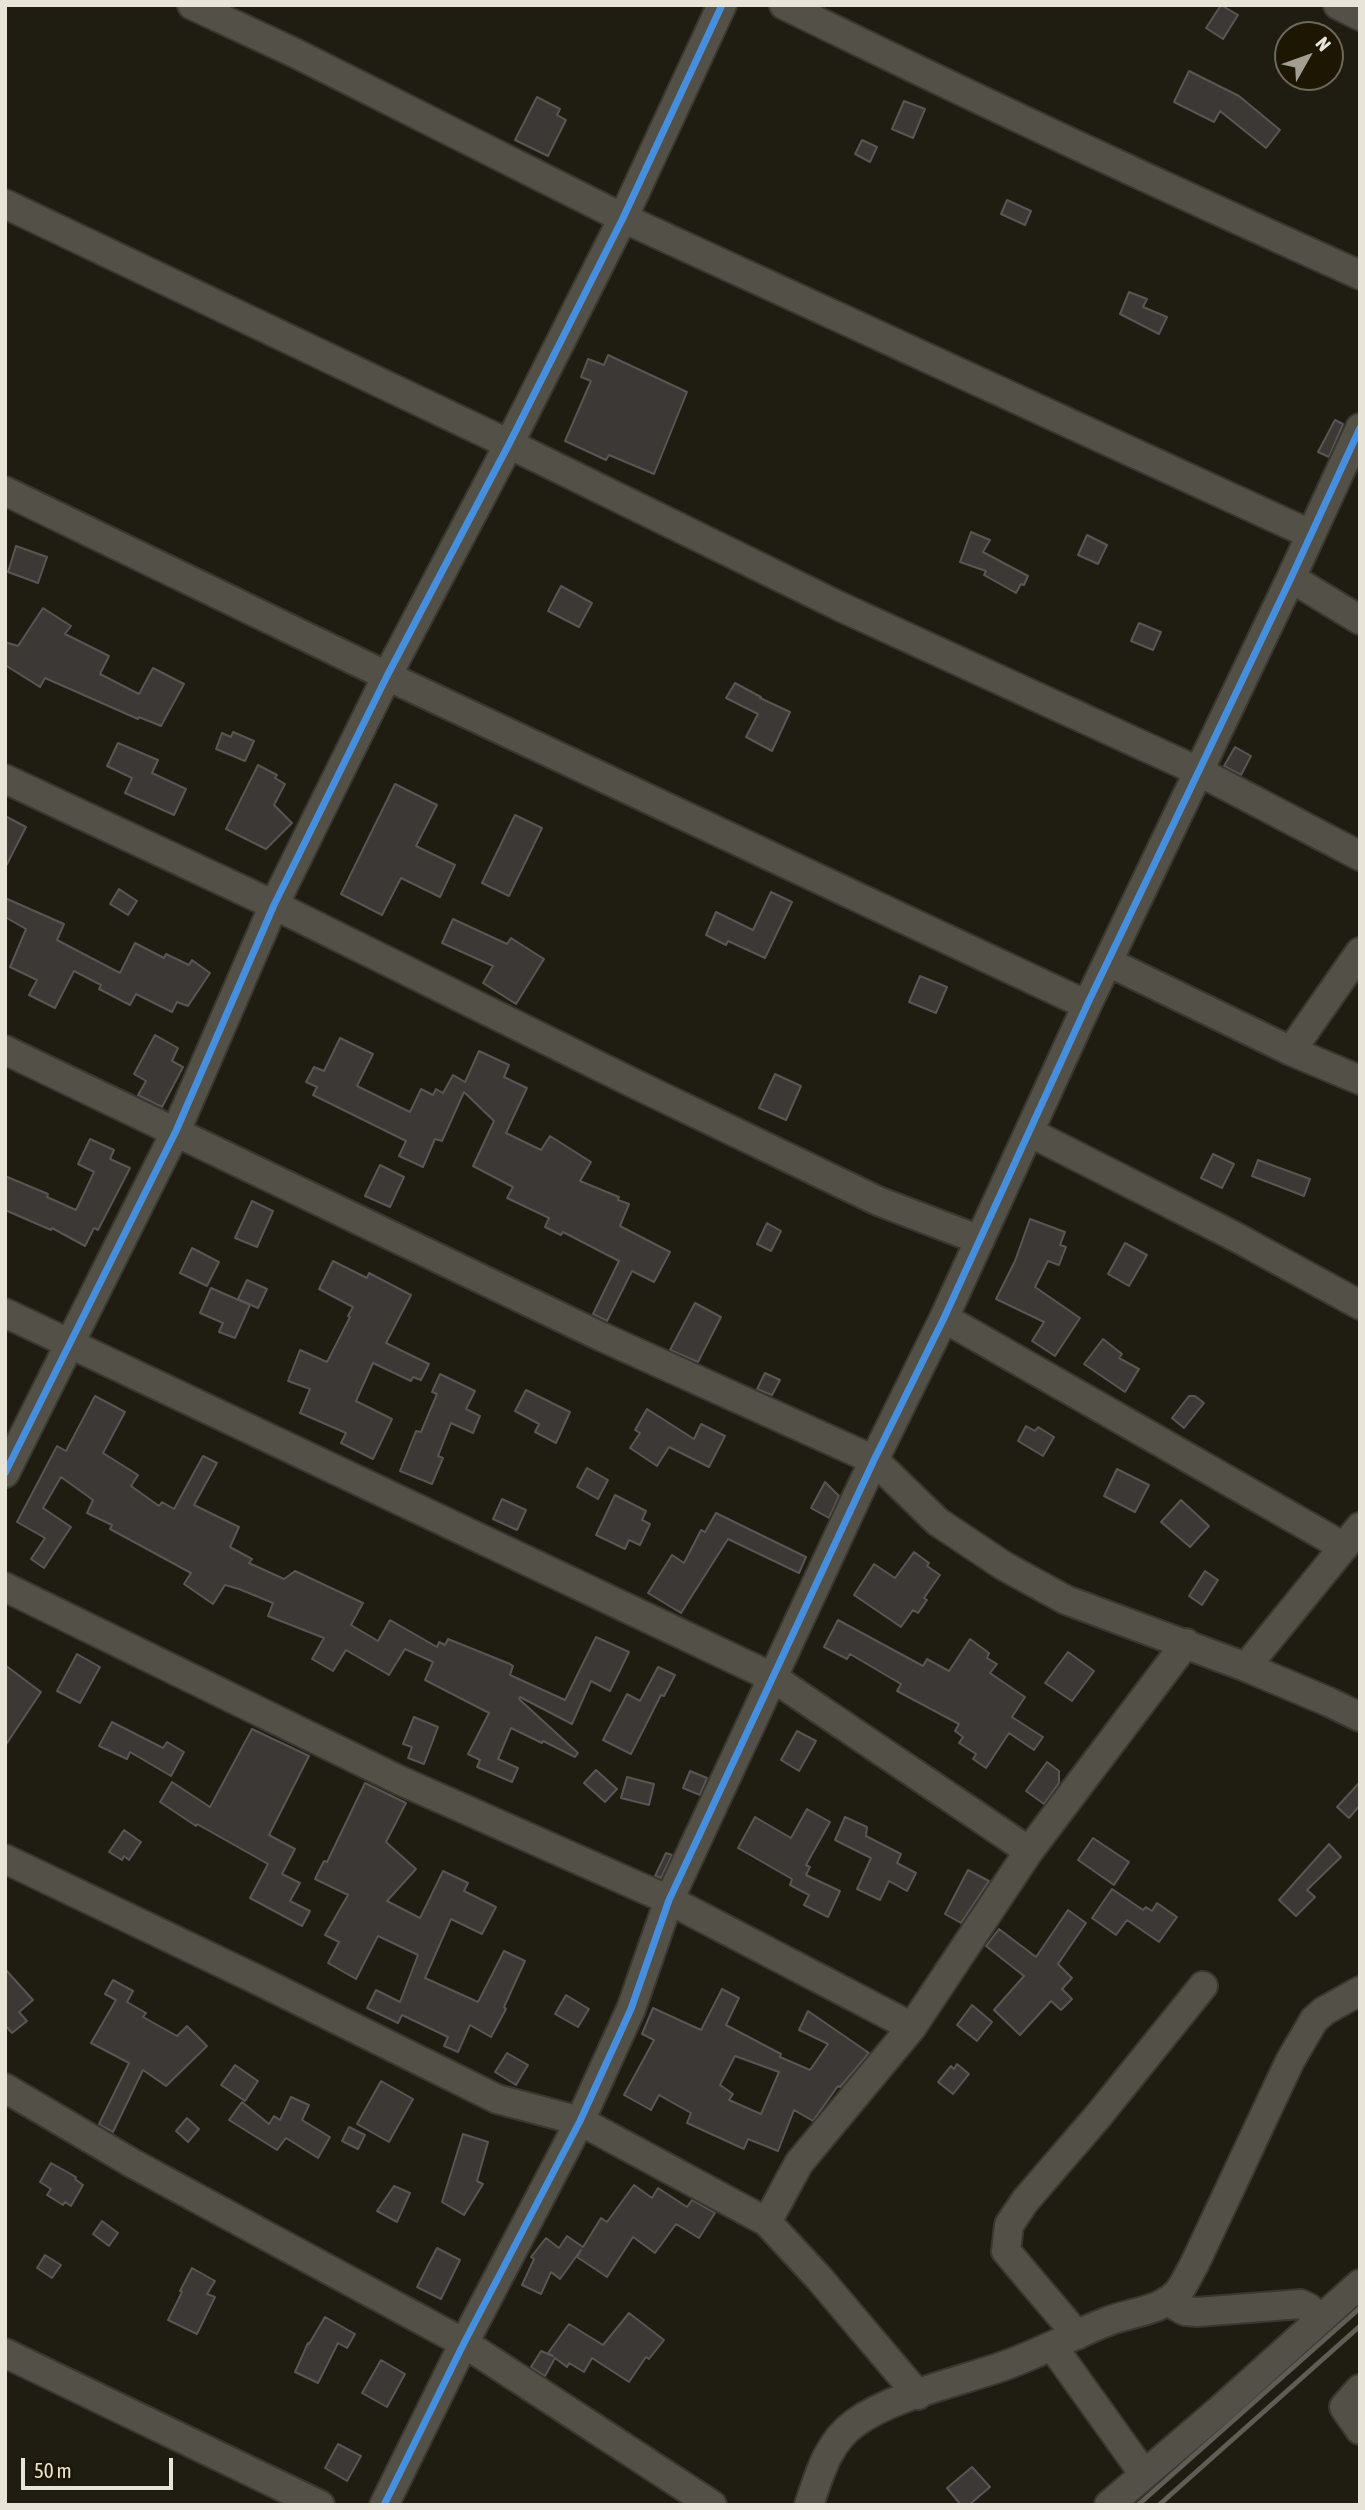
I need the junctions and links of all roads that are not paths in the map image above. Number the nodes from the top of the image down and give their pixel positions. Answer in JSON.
{"nodes":[{"id":1,"x":192,"y":5,"type":"edge"},
{"id":2,"x":722,"y":5,"type":"edge"},
{"id":3,"x":784,"y":5,"type":"edge"},
{"id":4,"x":1338,"y":5,"type":"edge"},
{"id":5,"x":1360,"y":16,"type":"edge"},
{"id":6,"x":5,"y":204,"type":"edge"},
{"id":7,"x":623,"y":218,"type":"junction"},
{"id":8,"x":1360,"y":275,"type":"edge"},
{"id":9,"x":1360,"y":428,"type":"edge"},
{"id":10,"x":509,"y":444,"type":"junction"},
{"id":11,"x":5,"y":491,"type":"edge"},
{"id":12,"x":1310,"y":534,"type":"junction"},
{"id":13,"x":1292,"y":578,"type":"junction"},
{"id":14,"x":1360,"y":620,"type":"edge"},
{"id":15,"x":387,"y":676,"type":"junction"},
{"id":16,"x":1198,"y":771,"type":"junction"},
{"id":17,"x":5,"y":779,"type":"edge"},
{"id":18,"x":1360,"y":856,"type":"edge"},
{"id":19,"x":274,"y":905,"type":"junction"},
{"id":20,"x":1360,"y":952,"type":"edge"},
{"id":21,"x":1108,"y":962,"type":"junction"},
{"id":22,"x":1087,"y":1005,"type":"junction"},
{"id":23,"x":5,"y":1050,"type":"edge"},
{"id":24,"x":1291,"y":1051,"type":"junction"},
{"id":25,"x":1360,"y":1080,"type":"edge"},
{"id":26,"x":176,"y":1130,"type":"junction"},
{"id":27,"x":1029,"y":1132,"type":"junction"},
{"id":28,"x":980,"y":1240,"type":"junction"},
{"id":29,"x":1360,"y":1305,"type":"edge"},
{"id":30,"x":5,"y":1313,"type":"edge"},
{"id":31,"x":944,"y":1318,"type":"junction"},
{"id":32,"x":69,"y":1344,"type":"junction"},
{"id":33,"x":874,"y":1460,"type":"junction"},
{"id":34,"x":5,"y":1473,"type":"edge"},
{"id":35,"x":1352,"y":1537,"type":"edge"},
{"id":36,"x":5,"y":1587,"type":"edge"},
{"id":37,"x":1186,"y":1643,"type":"junction"},
{"id":38,"x":1246,"y":1667,"type":"junction"},
{"id":39,"x":772,"y":1677,"type":"junction"},
{"id":40,"x":1360,"y":1717,"type":"edge"},
{"id":41,"x":1030,"y":1851,"type":"junction"},
{"id":42,"x":5,"y":1859,"type":"edge"},
{"id":43,"x":669,"y":1900,"type":"junction"},
{"id":44,"x":1203,"y":1986,"type":"dead end"},
{"id":45,"x":1360,"y":1991,"type":"edge"},
{"id":46,"x":912,"y":2027,"type":"junction"},
{"id":47,"x":5,"y":2088,"type":"edge"},
{"id":48,"x":580,"y":2121,"type":"junction"},
{"id":49,"x":767,"y":2222,"type":"junction"},
{"id":50,"x":1360,"y":2284,"type":"edge"},
{"id":51,"x":1167,"y":2301,"type":"junction"},
{"id":52,"x":1321,"y":2319,"type":"junction"},
{"id":53,"x":1065,"y":2341,"type":"junction"},
{"id":54,"x":464,"y":2343,"type":"junction"},
{"id":55,"x":5,"y":2353,"type":"edge"},
{"id":56,"x":1360,"y":2389,"type":"edge"},
{"id":57,"x":918,"y":2395,"type":"junction"},
{"id":58,"x":1360,"y":2430,"type":"edge"},
{"id":59,"x":1144,"y":2474,"type":"junction"},
{"id":60,"x":320,"y":2505,"type":"edge"},
{"id":61,"x":384,"y":2505,"type":"edge"},
{"id":62,"x":712,"y":2505,"type":"edge"},
{"id":63,"x":809,"y":2505,"type":"edge"},
{"id":64,"x":1109,"y":2505,"type":"edge"}],
"edges":[{"from":1,"to":7,"type":"street"},
{"from":2,"to":7,"type":"street"},
{"from":3,"to":8,"type":"street"},
{"from":4,"to":5,"type":"street"},
{"from":6,"to":10,"type":"street"},
{"from":7,"to":10,"type":"street"},
{"from":7,"to":12,"type":"street"},
{"from":9,"to":12,"type":"street"},
{"from":10,"to":15,"type":"street"},
{"from":10,"to":16,"type":"street"},
{"from":11,"to":15,"type":"street"},
{"from":12,"to":13,"type":"street"},
{"from":13,"to":14,"type":"street"},
{"from":13,"to":16,"type":"street"},
{"from":15,"to":19,"type":"street"},
{"from":15,"to":22,"type":"street"},
{"from":16,"to":18,"type":"street"},
{"from":16,"to":21,"type":"street"},
{"from":17,"to":19,"type":"street"},
{"from":19,"to":26,"type":"street"},
{"from":19,"to":28,"type":"street"},
{"from":20,"to":24,"type":"street"},
{"from":21,"to":22,"type":"street"},
{"from":21,"to":24,"type":"street"},
{"from":22,"to":27,"type":"street"},
{"from":23,"to":26,"type":"street"},
{"from":24,"to":25,"type":"street"},
{"from":26,"to":32,"type":"street"},
{"from":26,"to":33,"type":"street"},
{"from":27,"to":28,"type":"street"},
{"from":27,"to":29,"type":"street"},
{"from":28,"to":31,"type":"street"},
{"from":30,"to":32,"type":"street"},
{"from":31,"to":33,"type":"street"},
{"from":31,"to":35,"type":"street"},
{"from":32,"to":34,"type":"street"},
{"from":32,"to":39,"type":"street"},
{"from":33,"to":37,"type":"street"},
{"from":33,"to":39,"type":"street"},
{"from":35,"to":38,"type":"street"},
{"from":36,"to":43,"type":"street"},
{"from":37,"to":38,"type":"street"},
{"from":37,"to":41,"type":"street"},
{"from":38,"to":40,"type":"street"},
{"from":39,"to":41,"type":"street"},
{"from":39,"to":43,"type":"street"},
{"from":41,"to":46,"type":"street"},
{"from":42,"to":48,"type":"street"},
{"from":43,"to":46,"type":"street"},
{"from":43,"to":48,"type":"street"},
{"from":44,"to":53,"type":"street"},
{"from":45,"to":51,"type":"street"},
{"from":46,"to":49,"type":"street"},
{"from":47,"to":54,"type":"street"},
{"from":48,"to":49,"type":"street"},
{"from":48,"to":54,"type":"street"},
{"from":49,"to":57,"type":"street"},
{"from":50,"to":52,"type":"street"},
{"from":51,"to":52,"type":"street"},
{"from":51,"to":53,"type":"street"},
{"from":52,"to":59,"type":"street"},
{"from":53,"to":57,"type":"street"},
{"from":53,"to":59,"type":"street"},
{"from":54,"to":61,"type":"street"},
{"from":54,"to":62,"type":"street"},
{"from":55,"to":60,"type":"street"},
{"from":56,"to":58,"type":"street"},
{"from":57,"to":63,"type":"street"},
{"from":59,"to":64,"type":"street"}]}
